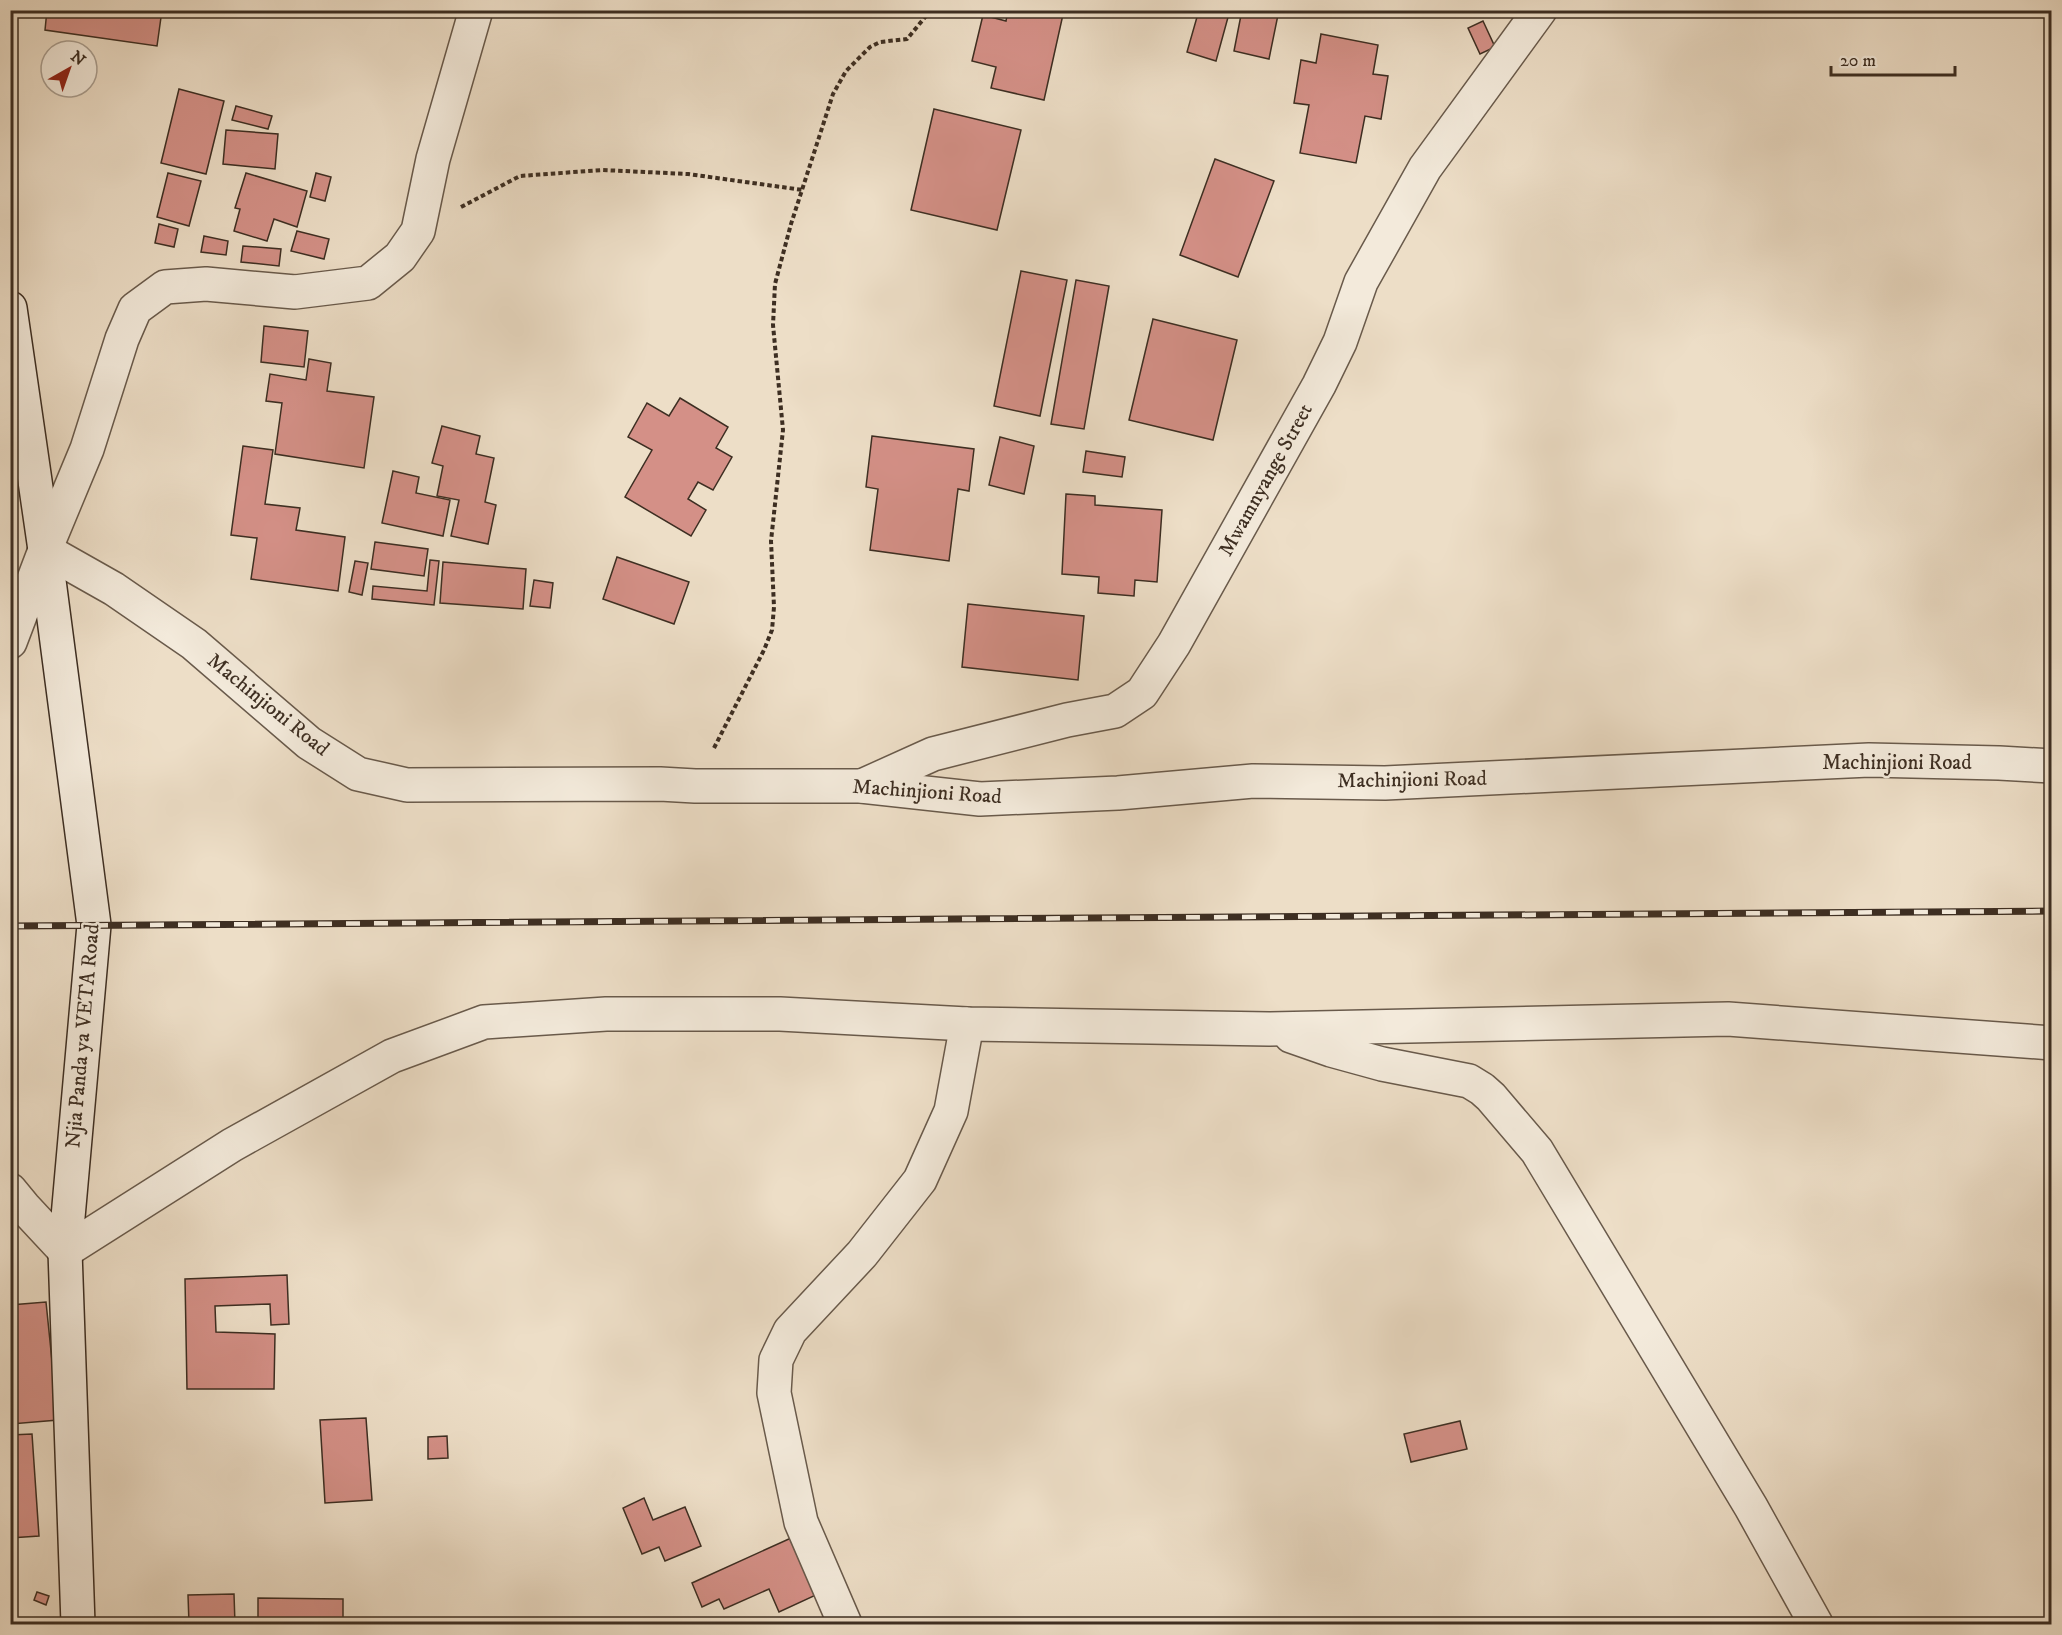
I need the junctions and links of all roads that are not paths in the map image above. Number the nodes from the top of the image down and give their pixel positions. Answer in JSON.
{"nodes":[{"id":1,"x":476,"y":10,"type":"edge"},
{"id":2,"x":1540,"y":10,"type":"edge"},
{"id":3,"x":10,"y":308,"type":"edge"},
{"id":4,"x":45,"y":550,"type":"junction"},
{"id":5,"x":10,"y":642,"type":"edge"},
{"id":6,"x":2052,"y":766,"type":"edge"},
{"id":7,"x":861,"y":786,"type":"junction"},
{"id":8,"x":967,"y":1024,"type":"junction"},
{"id":9,"x":1269,"y":1029,"type":"junction"},
{"id":10,"x":2052,"y":1043,"type":"edge"},
{"id":11,"x":10,"y":1190,"type":"edge"},
{"id":12,"x":65,"y":1251,"type":"junction"},
{"id":13,"x":78,"y":1624,"type":"edge"},
{"id":14,"x":845,"y":1624,"type":"edge"},
{"id":15,"x":1816,"y":1624,"type":"edge"}],
"edges":[{"from":1,"to":4,"type":"street"},
{"from":2,"to":7,"type":"street","name":"Mwamnyange Street"},
{"from":3,"to":4,"type":"street","name":"Njia Panda ya VETA Road"},
{"from":4,"to":5,"type":"street"},
{"from":4,"to":7,"type":"street","name":"Machinjioni Road"},
{"from":4,"to":12,"type":"street","name":"Njia Panda ya VETA Road"},
{"from":6,"to":7,"type":"street","name":"Machinjioni Road"},
{"from":8,"to":9,"type":"street"},
{"from":8,"to":12,"type":"street"},
{"from":8,"to":14,"type":"street"},
{"from":9,"to":10,"type":"street"},
{"from":9,"to":15,"type":"street"},
{"from":11,"to":12,"type":"street"},
{"from":12,"to":13,"type":"street","name":"Njia Panda ya VETA Road"}]}
